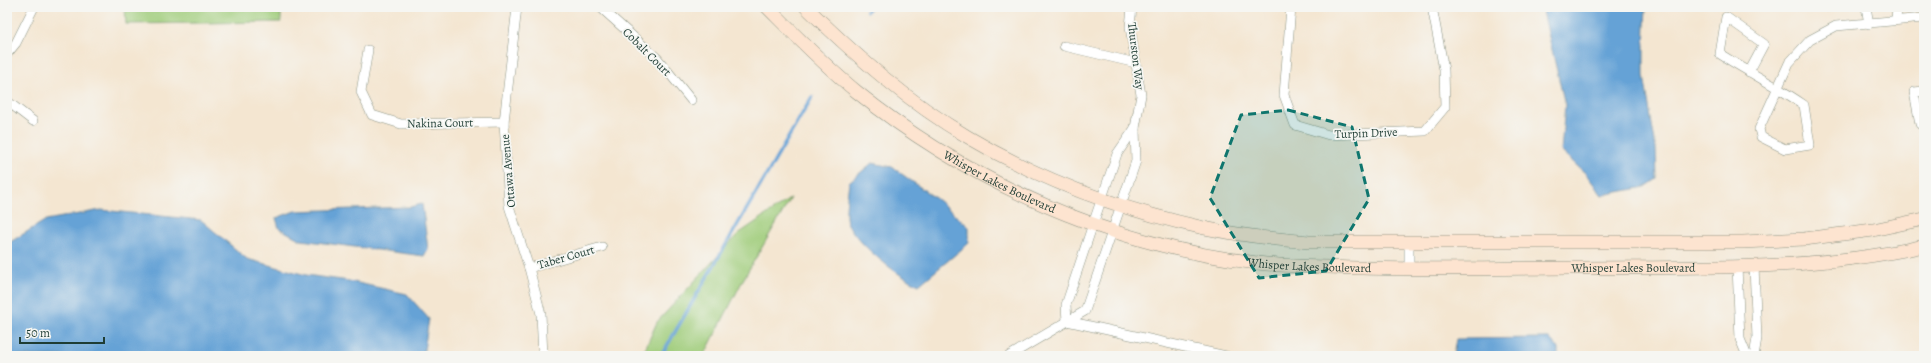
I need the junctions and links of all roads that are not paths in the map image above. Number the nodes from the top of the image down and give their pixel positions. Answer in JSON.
{"nodes":[{"id":1,"x":34,"y":7,"type":"edge"},
{"id":2,"x":517,"y":7,"type":"edge"},
{"id":3,"x":600,"y":7,"type":"edge"},
{"id":4,"x":767,"y":7,"type":"edge"},
{"id":5,"x":806,"y":7,"type":"edge"},
{"id":6,"x":1132,"y":7,"type":"edge"},
{"id":7,"x":1291,"y":7,"type":"edge"},
{"id":8,"x":1432,"y":7,"type":"edge"},
{"id":9,"x":1866,"y":7,"type":"edge"},
{"id":10,"x":1897,"y":7,"type":"edge"},
{"id":11,"x":1924,"y":18,"type":"edge"},
{"id":12,"x":1896,"y":20,"type":"junction"},
{"id":13,"x":1869,"y":24,"type":"junction"},
{"id":14,"x":1064,"y":46,"type":"dead end"},
{"id":15,"x":368,"y":50,"type":"dead end"},
{"id":16,"x":7,"y":54,"type":"edge"},
{"id":17,"x":1136,"y":63,"type":"junction"},
{"id":18,"x":1749,"y":72,"type":"junction"},
{"id":19,"x":1778,"y":86,"type":"junction"},
{"id":20,"x":1924,"y":91,"type":"edge"},
{"id":21,"x":691,"y":100,"type":"dead end"},
{"id":22,"x":7,"y":101,"type":"edge"},
{"id":23,"x":33,"y":121,"type":"dead end"},
{"id":24,"x":504,"y":122,"type":"junction"},
{"id":25,"x":1924,"y":123,"type":"edge"},
{"id":26,"x":1135,"y":128,"type":"junction"},
{"id":27,"x":1102,"y":198,"type":"junction"},
{"id":28,"x":1121,"y":206,"type":"junction"},
{"id":29,"x":1924,"y":220,"type":"edge"},
{"id":30,"x":1093,"y":224,"type":"junction"},
{"id":31,"x":1113,"y":230,"type":"junction"},
{"id":32,"x":1409,"y":243,"type":"junction"},
{"id":33,"x":1924,"y":246,"type":"edge"},
{"id":34,"x":602,"y":247,"type":"dead end"},
{"id":35,"x":1737,"y":266,"type":"junction"},
{"id":36,"x":1754,"y":266,"type":"junction"},
{"id":37,"x":529,"y":268,"type":"junction"},
{"id":38,"x":1409,"y":269,"type":"junction"},
{"id":39,"x":1067,"y":321,"type":"junction"},
{"id":40,"x":1216,"y":355,"type":"edge"},
{"id":41,"x":543,"y":356,"type":"edge"},
{"id":42,"x":1009,"y":356,"type":"edge"},
{"id":43,"x":1226,"y":356,"type":"edge"},
{"id":44,"x":1747,"y":356,"type":"edge"},
{"id":45,"x":1754,"y":356,"type":"edge"}],
"edges":[{"from":1,"to":16,"type":"street"},
{"from":2,"to":24,"type":"street","name":"Ottawa Avenue"},
{"from":3,"to":21,"type":"street","name":"Cobalt Court"},
{"from":4,"to":30,"type":"street","name":"Whisper Lakes Boulevard"},
{"from":5,"to":27,"type":"street","name":"Whisper Lakes Boulevard"},
{"from":6,"to":17,"type":"street","name":"Thurston Way"},
{"from":7,"to":8,"type":"street","name":"Turpin Drive"},
{"from":9,"to":13,"type":"street"},
{"from":10,"to":12,"type":"street"},
{"from":11,"to":12,"type":"street"},
{"from":12,"to":13,"type":"street"},
{"from":13,"to":19,"type":"street"},
{"from":14,"to":17,"type":"street"},
{"from":15,"to":24,"type":"street","name":"Nakina Court"},
{"from":17,"to":26,"type":"street","name":"Thurston Way"},
{"from":18,"to":18,"type":"street"},
{"from":18,"to":19,"type":"street"},
{"from":19,"to":19,"type":"street"},
{"from":20,"to":25,"type":"street"},
{"from":22,"to":23,"type":"street"},
{"from":24,"to":37,"type":"street","name":"Ottawa Avenue"},
{"from":26,"to":27,"type":"street","name":"Thurston Way"},
{"from":26,"to":28,"type":"street","name":"Thurston Way"},
{"from":27,"to":28,"type":"street","name":"Whisper Lakes Boulevard"},
{"from":27,"to":30,"type":"street","name":"Thurston Way"},
{"from":28,"to":31,"type":"street","name":"Thurston Way"},
{"from":28,"to":32,"type":"street","name":"Whisper Lakes Boulevard"},
{"from":29,"to":32,"type":"street","name":"Whisper Lakes Boulevard"},
{"from":30,"to":31,"type":"street","name":"Whisper Lakes Boulevard"},
{"from":30,"to":39,"type":"street","name":"Thurston Way"},
{"from":31,"to":38,"type":"street","name":"Whisper Lakes Boulevard"},
{"from":31,"to":39,"type":"street","name":"Thurston Way"},
{"from":32,"to":38,"type":"street"},
{"from":33,"to":36,"type":"street","name":"Whisper Lakes Boulevard"},
{"from":34,"to":37,"type":"street","name":"Taber Court"},
{"from":35,"to":36,"type":"street","name":"Whisper Lakes Boulevard"},
{"from":35,"to":38,"type":"street","name":"Whisper Lakes Boulevard"},
{"from":35,"to":44,"type":"street"},
{"from":36,"to":45,"type":"street"},
{"from":37,"to":41,"type":"street","name":"Ottawa Avenue"},
{"from":39,"to":40,"type":"street"},
{"from":39,"to":42,"type":"street","name":"Thurston Way"},
{"from":40,"to":43,"type":"street"}]}
